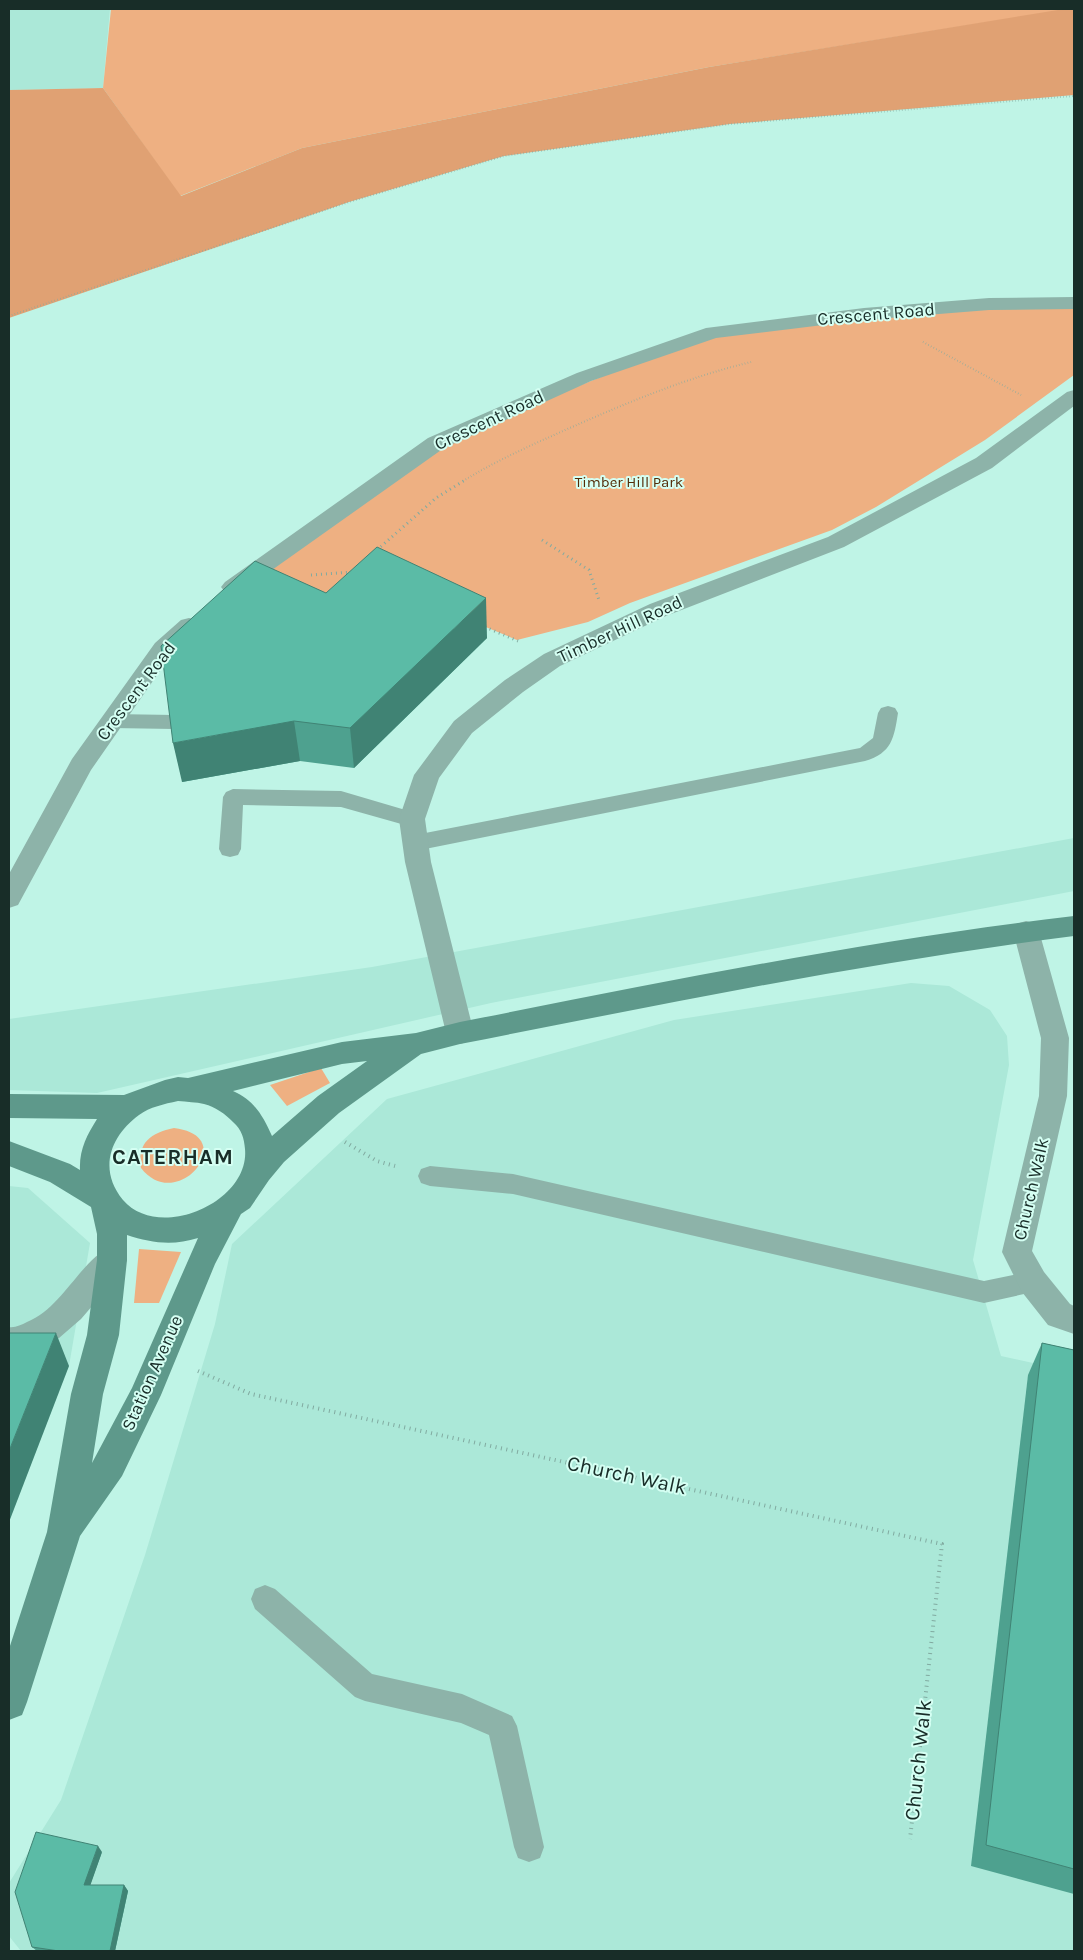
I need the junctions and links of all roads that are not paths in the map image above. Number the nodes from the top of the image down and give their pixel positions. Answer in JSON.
{"nodes":[{"id":1,"x":1074,"y":303,"type":"edge"},
{"id":2,"x":1074,"y":396,"type":"edge"},
{"id":3,"x":888,"y":713,"type":"dead end"},
{"id":4,"x":112,"y":721,"type":"junction"},
{"id":5,"x":174,"y":722,"type":"edge"},
{"id":6,"x":412,"y":819,"type":"junction"},
{"id":7,"x":415,"y":843,"type":"junction"},
{"id":8,"x":230,"y":849,"type":"dead end"},
{"id":9,"x":9,"y":898,"type":"edge"},
{"id":10,"x":1074,"y":926,"type":"edge"},
{"id":11,"x":1026,"y":931,"type":"junction"},
{"id":12,"x":460,"y":1033,"type":"junction"},
{"id":13,"x":416,"y":1044,"type":"junction"},
{"id":14,"x":192,"y":1089,"type":"junction"},
{"id":15,"x":9,"y":1106,"type":"edge"},
{"id":16,"x":128,"y":1107,"type":"junction"},
{"id":17,"x":9,"y":1153,"type":"edge"},
{"id":18,"x":256,"y":1173,"type":"junction"},
{"id":19,"x":430,"y":1176,"type":"dead end"},
{"id":20,"x":104,"y":1201,"type":"junction"},
{"id":21,"x":229,"y":1209,"type":"junction"},
{"id":22,"x":112,"y":1260,"type":"junction"},
{"id":23,"x":1033,"y":1282,"type":"junction"},
{"id":24,"x":1074,"y":1320,"type":"edge"},
{"id":25,"x":9,"y":1341,"type":"edge"},
{"id":26,"x":64,"y":1532,"type":"junction"},
{"id":27,"x":265,"y":1599,"type":"dead end"},
{"id":28,"x":9,"y":1702,"type":"edge"},
{"id":29,"x":529,"y":1847,"type":"dead end"}],
"edges":[{"from":1,"to":4,"type":"street","name":"Crescent Road"},
{"from":2,"to":6,"type":"street","name":"Timber Hill Road"},
{"from":3,"to":7,"type":"lane"},
{"from":4,"to":5,"type":"lane"},
{"from":4,"to":9,"type":"street","name":"Crescent Road"},
{"from":6,"to":7,"type":"street","name":"Timber Hill Road"},
{"from":6,"to":8,"type":"lane"},
{"from":7,"to":12,"type":"street","name":"Timber Hill Road"},
{"from":10,"to":11,"type":"main road"},
{"from":11,"to":12,"type":"main road"},
{"from":11,"to":23,"type":"street","name":"Church Walk"},
{"from":12,"to":13,"type":"main road"},
{"from":13,"to":14,"type":"main road"},
{"from":13,"to":18,"type":"main road"},
{"from":14,"to":16,"type":"main road"},
{"from":14,"to":18,"type":"main road"},
{"from":15,"to":16,"type":"main road"},
{"from":16,"to":20,"type":"main road"},
{"from":17,"to":20,"type":"main road"},
{"from":18,"to":21,"type":"main road"},
{"from":19,"to":23,"type":"lane"},
{"from":20,"to":21,"type":"main road"},
{"from":20,"to":22,"type":"main road","name":"Station Avenue"},
{"from":21,"to":26,"type":"main road","name":"Station Avenue"},
{"from":22,"to":25,"type":"street"},
{"from":22,"to":26,"type":"main road","name":"Station Avenue"},
{"from":23,"to":24,"type":"street","name":"Church Walk"},
{"from":26,"to":28,"type":"main road","name":"Station Avenue"},
{"from":27,"to":29,"type":"lane"}]}
